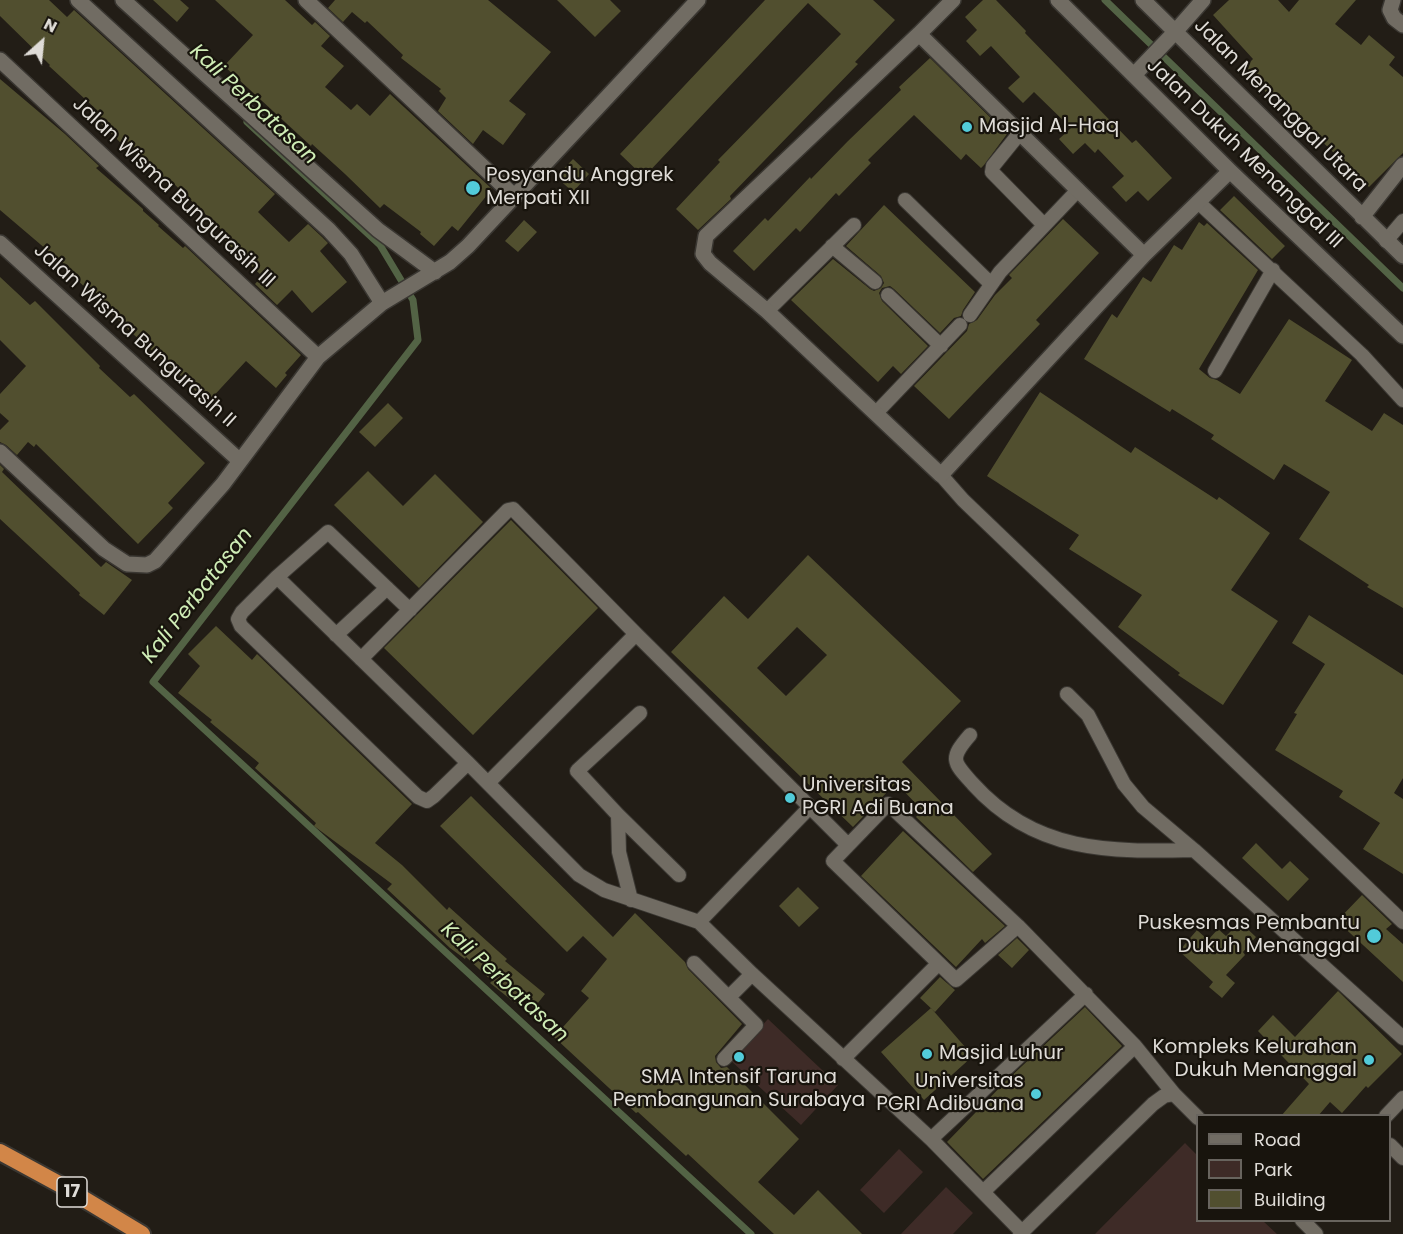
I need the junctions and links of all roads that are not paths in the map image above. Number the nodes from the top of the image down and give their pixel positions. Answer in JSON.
{"nodes":[{"id":1,"x":78,"y":0,"type":"edge"},
{"id":2,"x":123,"y":0,"type":"edge"},
{"id":3,"x":306,"y":0,"type":"edge"},
{"id":4,"x":698,"y":0,"type":"edge"},
{"id":5,"x":952,"y":0,"type":"edge"},
{"id":6,"x":1058,"y":0,"type":"edge"},
{"id":7,"x":1143,"y":0,"type":"edge"},
{"id":8,"x":1203,"y":0,"type":"edge"},
{"id":9,"x":1394,"y":0,"type":"edge"},
{"id":10,"x":1403,"y":25,"type":"edge"},
{"id":11,"x":1175,"y":32,"type":"junction"},
{"id":12,"x":919,"y":34,"type":"junction"},
{"id":13,"x":0,"y":60,"type":"edge"},
{"id":14,"x":1139,"y":69,"type":"junction"},
{"id":15,"x":1019,"y":134,"type":"junction"},
{"id":16,"x":1403,"y":165,"type":"edge"},
{"id":17,"x":1230,"y":171,"type":"junction"},
{"id":18,"x":1078,"y":190,"type":"junction"},
{"id":19,"x":514,"y":196,"type":"junction"},
{"id":20,"x":905,"y":200,"type":"dead end"},
{"id":21,"x":1198,"y":202,"type":"junction"},
{"id":22,"x":1362,"y":217,"type":"junction"},
{"id":23,"x":1403,"y":221,"type":"edge"},
{"id":24,"x":854,"y":225,"type":"dead end"},
{"id":25,"x":1044,"y":225,"type":"junction"},
{"id":26,"x":1386,"y":241,"type":"junction"},
{"id":27,"x":0,"y":243,"type":"edge"},
{"id":28,"x":832,"y":246,"type":"junction"},
{"id":29,"x":1144,"y":255,"type":"junction"},
{"id":30,"x":1403,"y":256,"type":"edge"},
{"id":31,"x":1272,"y":270,"type":"junction"},
{"id":32,"x":433,"y":273,"type":"junction"},
{"id":33,"x":874,"y":282,"type":"dead end"},
{"id":34,"x":991,"y":284,"type":"junction"},
{"id":35,"x":888,"y":295,"type":"dead end"},
{"id":36,"x":388,"y":299,"type":"junction"},
{"id":37,"x":767,"y":311,"type":"junction"},
{"id":38,"x":1403,"y":336,"type":"edge"},
{"id":39,"x":941,"y":346,"type":"junction"},
{"id":40,"x":318,"y":357,"type":"junction"},
{"id":41,"x":1215,"y":371,"type":"dead end"},
{"id":42,"x":1403,"y":400,"type":"edge"},
{"id":43,"x":876,"y":413,"type":"junction"},
{"id":44,"x":0,"y":452,"type":"edge"},
{"id":45,"x":240,"y":461,"type":"junction"},
{"id":46,"x":941,"y":475,"type":"junction"},
{"id":47,"x":277,"y":577,"type":"junction"},
{"id":48,"x":387,"y":588,"type":"junction"},
{"id":49,"x":410,"y":610,"type":"junction"},
{"id":50,"x":636,"y":634,"type":"junction"},
{"id":51,"x":336,"y":635,"type":"junction"},
{"id":52,"x":361,"y":659,"type":"junction"},
{"id":53,"x":1067,"y":694,"type":"dead end"},
{"id":54,"x":640,"y":713,"type":"dead end"},
{"id":55,"x":970,"y":735,"type":"dead end"},
{"id":56,"x":468,"y":763,"type":"junction"},
{"id":57,"x":488,"y":783,"type":"junction"},
{"id":58,"x":810,"y":807,"type":"junction"},
{"id":59,"x":618,"y":815,"type":"junction"},
{"id":60,"x":847,"y":844,"type":"junction"},
{"id":61,"x":1194,"y":850,"type":"junction"},
{"id":62,"x":679,"y":875,"type":"dead end"},
{"id":63,"x":631,"y":900,"type":"junction"},
{"id":64,"x":699,"y":922,"type":"junction"},
{"id":65,"x":1403,"y":922,"type":"edge"},
{"id":66,"x":1018,"y":926,"type":"junction"},
{"id":67,"x":694,"y":963,"type":"dead end"},
{"id":68,"x":938,"y":964,"type":"junction"},
{"id":69,"x":752,"y":975,"type":"junction"},
{"id":70,"x":1086,"y":994,"type":"junction"},
{"id":71,"x":729,"y":997,"type":"junction"},
{"id":72,"x":1403,"y":1038,"type":"edge"},
{"id":73,"x":1135,"y":1047,"type":"junction"},
{"id":74,"x":724,"y":1059,"type":"dead end"},
{"id":75,"x":843,"y":1059,"type":"junction"},
{"id":76,"x":1174,"y":1094,"type":"junction"},
{"id":77,"x":1403,"y":1098,"type":"edge"},
{"id":78,"x":1388,"y":1114,"type":"edge"},
{"id":79,"x":1196,"y":1117,"type":"edge"},
{"id":80,"x":931,"y":1139,"type":"junction"},
{"id":81,"x":1391,"y":1147,"type":"edge"},
{"id":82,"x":0,"y":1152,"type":"edge"},
{"id":83,"x":1403,"y":1158,"type":"edge"},
{"id":84,"x":983,"y":1192,"type":"junction"},
{"id":85,"x":1303,"y":1222,"type":"edge"},
{"id":86,"x":1021,"y":1233,"type":"edge"},
{"id":87,"x":142,"y":1234,"type":"edge"},
{"id":88,"x":1316,"y":1234,"type":"edge"}],
"edges":[{"from":1,"to":36,"type":"street"},
{"from":2,"to":32,"type":"street"},
{"from":3,"to":19,"type":"street"},
{"from":4,"to":19,"type":"street"},
{"from":5,"to":12,"type":"street"},
{"from":6,"to":14,"type":"street","name":"Jalan Dukuh Menanggal III"},
{"from":7,"to":11,"type":"street","name":"Jalan Menanggal Utara"},
{"from":8,"to":11,"type":"street"},
{"from":9,"to":10,"type":"street"},
{"from":11,"to":14,"type":"street"},
{"from":11,"to":22,"type":"street","name":"Jalan Menanggal Utara"},
{"from":12,"to":15,"type":"street"},
{"from":12,"to":37,"type":"street"},
{"from":13,"to":40,"type":"street","name":"Jalan Wisma Bungurasih III"},
{"from":14,"to":17,"type":"street","name":"Jalan Dukuh Menanggal III"},
{"from":15,"to":18,"type":"street"},
{"from":15,"to":25,"type":"lane"},
{"from":16,"to":22,"type":"street"},
{"from":17,"to":21,"type":"street"},
{"from":17,"to":38,"type":"street","name":"Jalan Dukuh Menanggal III"},
{"from":18,"to":25,"type":"lane"},
{"from":18,"to":29,"type":"street"},
{"from":19,"to":32,"type":"street"},
{"from":20,"to":34,"type":"lane"},
{"from":21,"to":29,"type":"street"},
{"from":21,"to":31,"type":"lane"},
{"from":22,"to":26,"type":"street","name":"Jalan Menanggal Utara"},
{"from":23,"to":26,"type":"lane"},
{"from":24,"to":28,"type":"lane"},
{"from":25,"to":34,"type":"lane"},
{"from":26,"to":30,"type":"street","name":"Jalan Menanggal Utara"},
{"from":27,"to":45,"type":"street","name":"Jalan Wisma Bungurasih II"},
{"from":28,"to":33,"type":"lane"},
{"from":28,"to":37,"type":"lane"},
{"from":29,"to":46,"type":"street"},
{"from":31,"to":41,"type":"lane"},
{"from":31,"to":42,"type":"lane"},
{"from":32,"to":36,"type":"street"},
{"from":34,"to":39,"type":"lane"},
{"from":35,"to":39,"type":"lane"},
{"from":36,"to":40,"type":"street"},
{"from":37,"to":43,"type":"street"},
{"from":39,"to":43,"type":"lane"},
{"from":40,"to":45,"type":"street"},
{"from":43,"to":46,"type":"street"},
{"from":44,"to":45,"type":"street"},
{"from":46,"to":65,"type":"lane"},
{"from":47,"to":48,"type":"lane"},
{"from":47,"to":51,"type":"lane"},
{"from":47,"to":56,"type":"lane"},
{"from":48,"to":49,"type":"lane"},
{"from":48,"to":51,"type":"lane"},
{"from":49,"to":50,"type":"lane"},
{"from":49,"to":52,"type":"lane"},
{"from":50,"to":57,"type":"lane"},
{"from":50,"to":58,"type":"lane"},
{"from":51,"to":52,"type":"lane"},
{"from":52,"to":56,"type":"lane"},
{"from":53,"to":61,"type":"lane"},
{"from":54,"to":59,"type":"lane"},
{"from":55,"to":61,"type":"lane"},
{"from":56,"to":57,"type":"lane"},
{"from":57,"to":63,"type":"lane"},
{"from":58,"to":60,"type":"lane"},
{"from":58,"to":64,"type":"lane"},
{"from":59,"to":62,"type":"lane"},
{"from":59,"to":63,"type":"lane"},
{"from":60,"to":66,"type":"lane"},
{"from":60,"to":68,"type":"lane"},
{"from":61,"to":72,"type":"lane"},
{"from":63,"to":64,"type":"lane"},
{"from":64,"to":69,"type":"lane"},
{"from":66,"to":68,"type":"lane"},
{"from":66,"to":70,"type":"lane"},
{"from":67,"to":71,"type":"lane"},
{"from":68,"to":75,"type":"lane"},
{"from":69,"to":71,"type":"lane"},
{"from":69,"to":75,"type":"lane"},
{"from":70,"to":73,"type":"lane"},
{"from":70,"to":80,"type":"lane"},
{"from":71,"to":74,"type":"lane"},
{"from":73,"to":76,"type":"lane"},
{"from":73,"to":84,"type":"lane"},
{"from":75,"to":80,"type":"lane"},
{"from":76,"to":79,"type":"lane"},
{"from":76,"to":86,"type":"lane"},
{"from":77,"to":78,"type":"lane"},
{"from":80,"to":84,"type":"lane"},
{"from":81,"to":83,"type":"lane"},
{"from":82,"to":87,"type":"highway","number":"17"},
{"from":84,"to":86,"type":"lane"},
{"from":85,"to":88,"type":"lane"}]}
